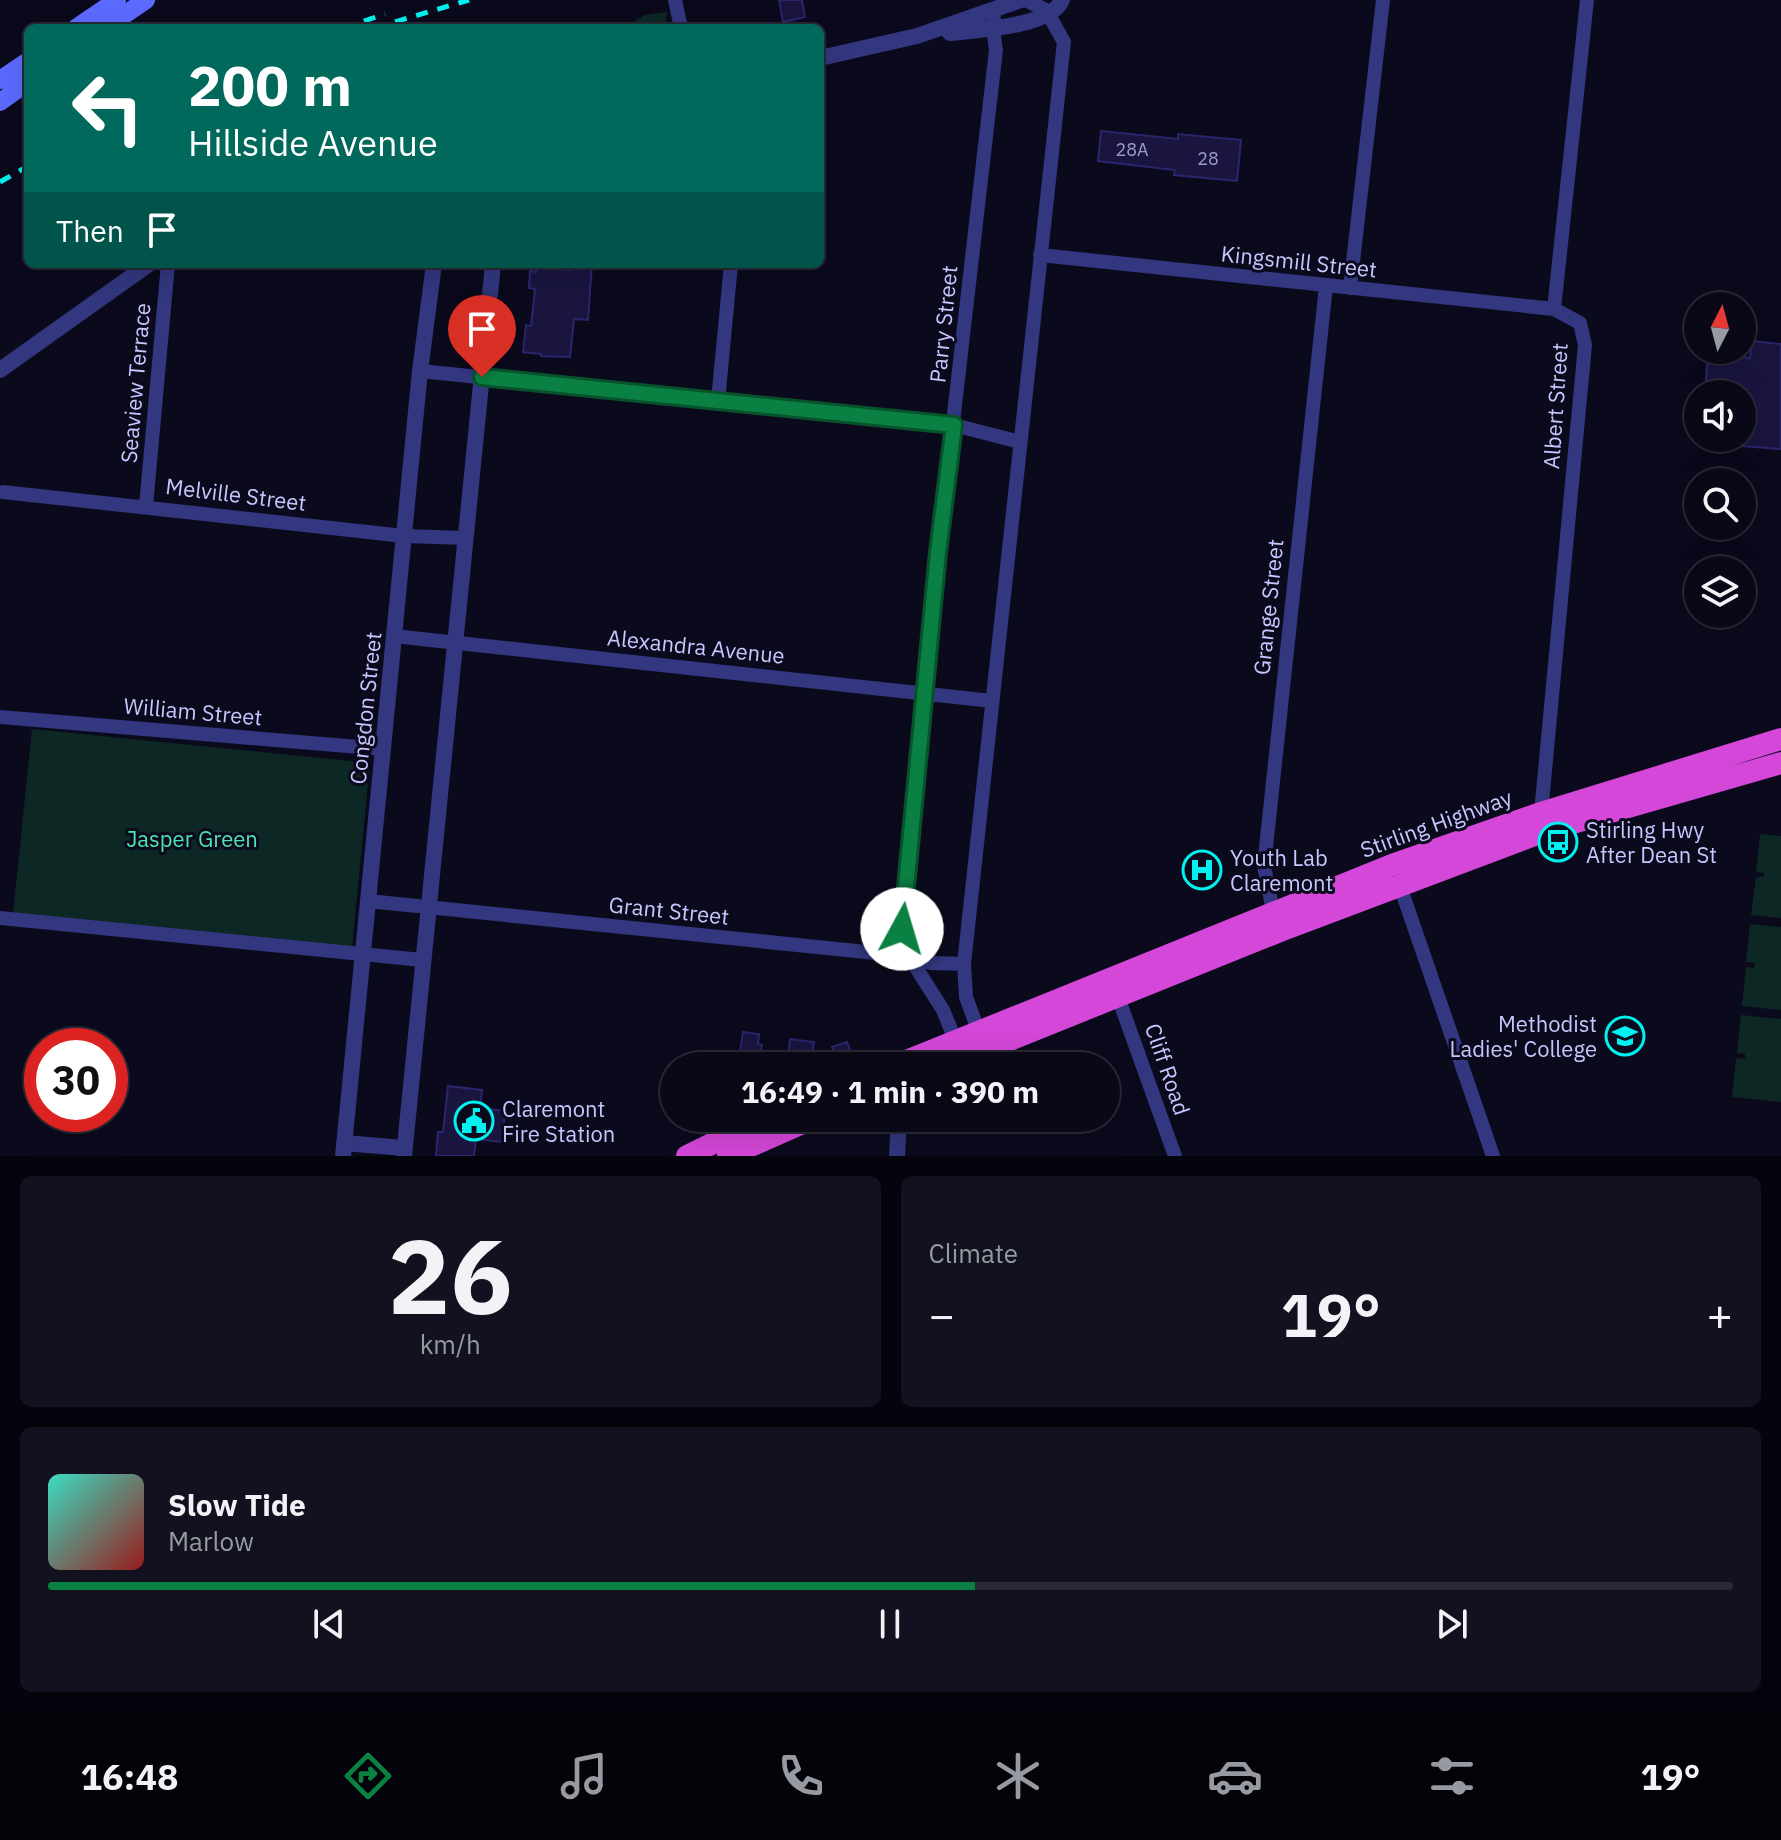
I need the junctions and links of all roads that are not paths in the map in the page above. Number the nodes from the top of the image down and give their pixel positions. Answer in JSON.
{"nodes":[{"id":1,"x":117,"y":0,"type":"edge"},
{"id":2,"x":146,"y":0,"type":"edge"},
{"id":3,"x":675,"y":0,"type":"edge"},
{"id":4,"x":1023,"y":0,"type":"edge"},
{"id":5,"x":1383,"y":0,"type":"edge"},
{"id":6,"x":1587,"y":0,"type":"edge"},
{"id":7,"x":1057,"y":7,"type":"edge"},
{"id":8,"x":994,"y":11,"type":"junction"},
{"id":9,"x":82,"y":24,"type":"edge"},
{"id":10,"x":111,"y":24,"type":"edge"},
{"id":11,"x":680,"y":24,"type":"edge"},
{"id":12,"x":993,"y":29,"type":"junction"},
{"id":13,"x":917,"y":36,"type":"junction"},
{"id":14,"x":824,"y":57,"type":"edge"},
{"id":15,"x":24,"y":64,"type":"edge"},
{"id":16,"x":0,"y":80,"type":"edge"},
{"id":17,"x":24,"y":85,"type":"edge"},
{"id":18,"x":0,"y":102,"type":"edge"},
{"id":19,"x":1040,"y":255,"type":"junction"},
{"id":20,"x":143,"y":268,"type":"edge"},
{"id":21,"x":168,"y":268,"type":"edge"},
{"id":22,"x":433,"y":268,"type":"edge"},
{"id":23,"x":493,"y":268,"type":"edge"},
{"id":24,"x":731,"y":268,"type":"edge"},
{"id":25,"x":1326,"y":286,"type":"junction"},
{"id":26,"x":1350,"y":288,"type":"junction"},
{"id":27,"x":1554,"y":309,"type":"junction"},
{"id":28,"x":0,"y":370,"type":"edge"},
{"id":29,"x":420,"y":371,"type":"junction"},
{"id":30,"x":482,"y":377,"type":"junction"},
{"id":31,"x":718,"y":401,"type":"junction"},
{"id":32,"x":954,"y":425,"type":"junction"},
{"id":33,"x":1020,"y":442,"type":"junction"},
{"id":34,"x":3,"y":492,"type":"dead end"},
{"id":35,"x":146,"y":506,"type":"junction"},
{"id":36,"x":404,"y":536,"type":"junction"},
{"id":37,"x":465,"y":538,"type":"junction"},
{"id":38,"x":394,"y":636,"type":"junction"},
{"id":39,"x":454,"y":642,"type":"junction"},
{"id":40,"x":926,"y":693,"type":"junction"},
{"id":41,"x":992,"y":701,"type":"junction"},
{"id":42,"x":0,"y":717,"type":"edge"},
{"id":43,"x":1781,"y":739,"type":"edge"},
{"id":44,"x":383,"y":749,"type":"junction"},
{"id":45,"x":1781,"y":763,"type":"edge"},
{"id":46,"x":1544,"y":822,"type":"junction"},
{"id":47,"x":1400,"y":886,"type":"junction"},
{"id":48,"x":368,"y":901,"type":"junction"},
{"id":49,"x":428,"y":907,"type":"junction"},
{"id":50,"x":0,"y":918,"type":"edge"},
{"id":51,"x":1276,"y":923,"type":"junction"},
{"id":52,"x":363,"y":954,"type":"junction"},
{"id":53,"x":910,"y":958,"type":"junction"},
{"id":54,"x":422,"y":960,"type":"junction"},
{"id":55,"x":964,"y":964,"type":"junction"},
{"id":56,"x":1118,"y":997,"type":"junction"},
{"id":57,"x":982,"y":1040,"type":"junction"},
{"id":58,"x":953,"y":1052,"type":"edge"},
{"id":59,"x":960,"y":1052,"type":"edge"},
{"id":60,"x":736,"y":1132,"type":"edge"},
{"id":61,"x":782,"y":1132,"type":"edge"},
{"id":62,"x":898,"y":1132,"type":"edge"},
{"id":63,"x":344,"y":1150,"type":"edge"},
{"id":64,"x":404,"y":1152,"type":"edge"},
{"id":65,"x":687,"y":1156,"type":"edge"},
{"id":66,"x":728,"y":1156,"type":"edge"},
{"id":67,"x":897,"y":1156,"type":"edge"},
{"id":68,"x":1175,"y":1156,"type":"edge"},
{"id":69,"x":1493,"y":1156,"type":"edge"}],
"edges":[{"from":1,"to":9,"type":"main road"},
{"from":2,"to":10,"type":"main road"},
{"from":3,"to":11,"type":"street"},
{"from":4,"to":7,"type":"street"},
{"from":4,"to":8,"type":"street"},
{"from":5,"to":26,"type":"street"},
{"from":6,"to":27,"type":"street"},
{"from":7,"to":12,"type":"street"},
{"from":7,"to":19,"type":"street"},
{"from":8,"to":12,"type":"street","name":"Parry Street"},
{"from":8,"to":13,"type":"street"},
{"from":12,"to":13,"type":"street"},
{"from":12,"to":32,"type":"street","name":"Parry Street"},
{"from":13,"to":14,"type":"street"},
{"from":15,"to":16,"type":"main road"},
{"from":17,"to":18,"type":"main road"},
{"from":19,"to":25,"type":"street","name":"Kingsmill Street"},
{"from":19,"to":33,"type":"street"},
{"from":20,"to":28,"type":"street"},
{"from":21,"to":35,"type":"street","name":"Seaview Terrace"},
{"from":22,"to":29,"type":"street","name":"Congdon Street"},
{"from":23,"to":30,"type":"street"},
{"from":24,"to":31,"type":"street"},
{"from":25,"to":26,"type":"street","name":"Kingsmill Street"},
{"from":25,"to":51,"type":"street","name":"Grange Street"},
{"from":26,"to":27,"type":"street","name":"Kingsmill Street"},
{"from":27,"to":46,"type":"street","name":"Albert Street"},
{"from":29,"to":30,"type":"street"},
{"from":29,"to":36,"type":"street","name":"Congdon Street"},
{"from":30,"to":31,"type":"street"},
{"from":30,"to":37,"type":"street"},
{"from":31,"to":32,"type":"street"},
{"from":32,"to":33,"type":"street"},
{"from":32,"to":40,"type":"street","name":"Parry Street"},
{"from":33,"to":41,"type":"street"},
{"from":34,"to":35,"type":"street","name":"Melville Street"},
{"from":35,"to":36,"type":"street","name":"Melville Street"},
{"from":36,"to":37,"type":"street","name":"Melville Street"},
{"from":36,"to":38,"type":"street","name":"Congdon Street"},
{"from":37,"to":39,"type":"street"},
{"from":38,"to":39,"type":"street","name":"Alexandra Avenue"},
{"from":38,"to":44,"type":"street","name":"Congdon Street"},
{"from":39,"to":40,"type":"street","name":"Alexandra Avenue"},
{"from":39,"to":49,"type":"street"},
{"from":40,"to":41,"type":"street","name":"Alexandra Avenue"},
{"from":40,"to":53,"type":"street","name":"Parry Street"},
{"from":41,"to":55,"type":"street"},
{"from":42,"to":44,"type":"street","name":"William Street"},
{"from":43,"to":46,"type":"highway","name":"Stirling Highway"},
{"from":44,"to":48,"type":"street","name":"Congdon Street"},
{"from":45,"to":46,"type":"highway","name":"Stirling Highway"},
{"from":46,"to":47,"type":"highway","name":"Stirling Highway"},
{"from":46,"to":51,"type":"highway","name":"Stirling Highway"},
{"from":47,"to":51,"type":"highway","name":"Stirling Highway"},
{"from":47,"to":69,"type":"street"},
{"from":48,"to":49,"type":"street","name":"Grant Street"},
{"from":48,"to":52,"type":"street","name":"Congdon Street"},
{"from":49,"to":53,"type":"street","name":"Grant Street"},
{"from":49,"to":54,"type":"street"},
{"from":50,"to":52,"type":"street"},
{"from":51,"to":56,"type":"highway","name":"Stirling Highway"},
{"from":51,"to":57,"type":"highway","name":"Stirling Highway"},
{"from":52,"to":54,"type":"street"},
{"from":52,"to":63,"type":"street","name":"Congdon Street"},
{"from":53,"to":55,"type":"street","name":"Grant Street"},
{"from":53,"to":58,"type":"street","name":"Parry Street"},
{"from":54,"to":64,"type":"street"},
{"from":55,"to":57,"type":"street"},
{"from":56,"to":57,"type":"highway","name":"Stirling Highway"},
{"from":56,"to":68,"type":"street","name":"Cliff Road"},
{"from":57,"to":59,"type":"highway","name":"Stirling Highway"},
{"from":60,"to":65,"type":"highway"},
{"from":61,"to":66,"type":"highway"},
{"from":62,"to":67,"type":"street"},
{"from":63,"to":64,"type":"street"}]}
